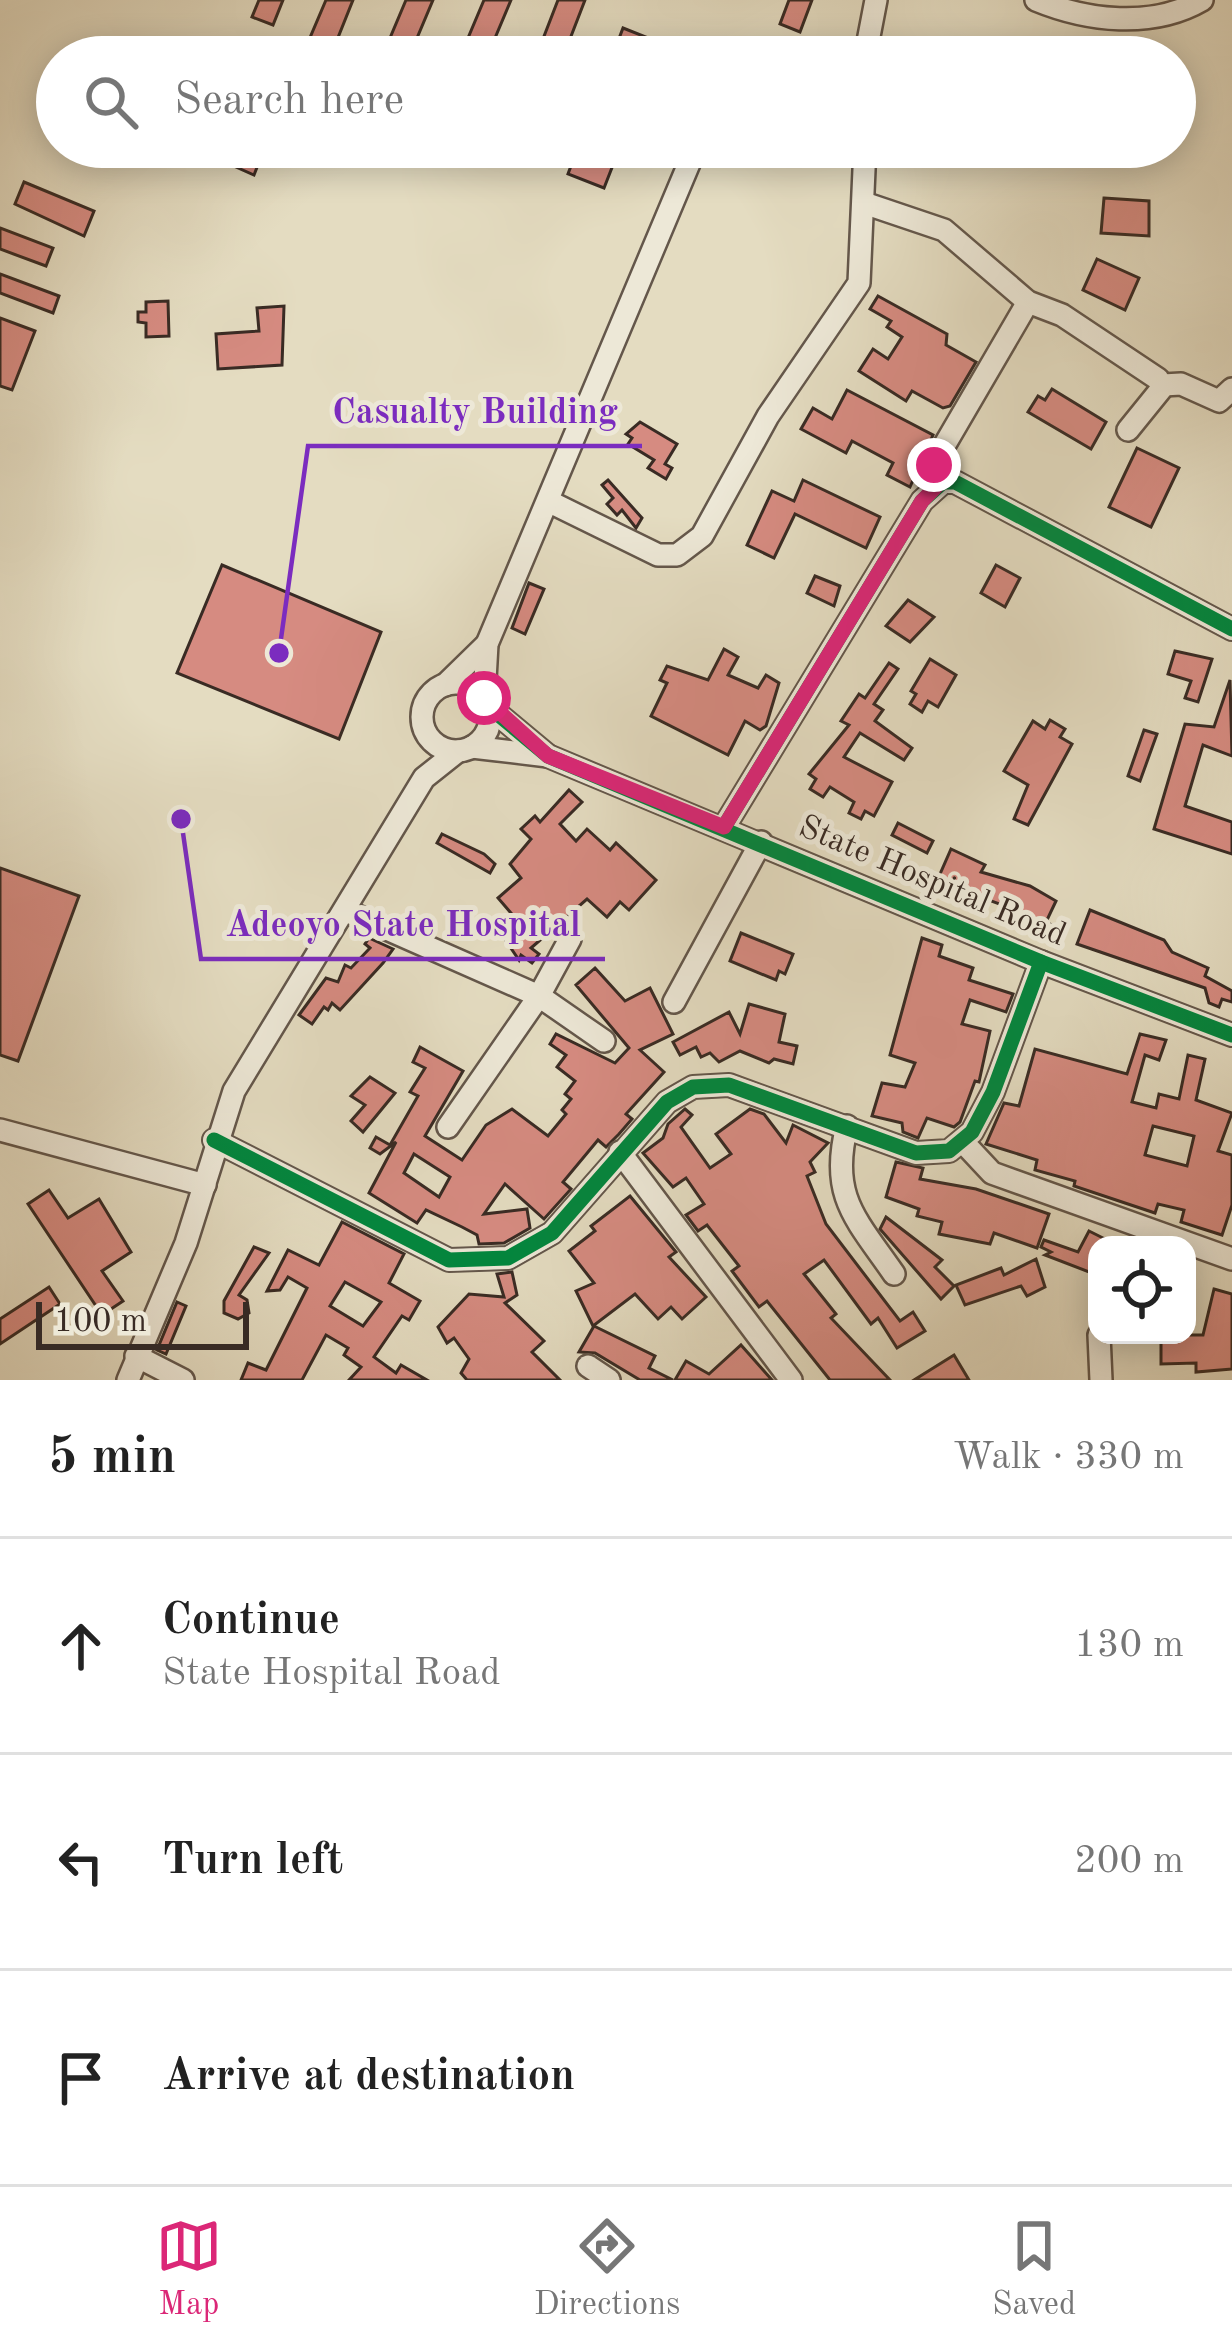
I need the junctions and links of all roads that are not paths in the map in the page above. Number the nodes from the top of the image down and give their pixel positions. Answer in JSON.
{"nodes":[{"id":1,"x":876,"y":0,"type":"edge"},
{"id":2,"x":1036,"y":0,"type":"edge"},
{"id":3,"x":1202,"y":0,"type":"edge"},
{"id":4,"x":870,"y":36,"type":"edge"},
{"id":5,"x":687,"y":168,"type":"edge"},
{"id":6,"x":865,"y":168,"type":"edge"},
{"id":7,"x":864,"y":202,"type":"junction"},
{"id":8,"x":1028,"y":302,"type":"junction"},
{"id":9,"x":1163,"y":385,"type":"junction"},
{"id":10,"x":1228,"y":399,"type":"edge"},
{"id":11,"x":1128,"y":430,"type":"dead end"},
{"id":12,"x":936,"y":487,"type":"junction"},
{"id":13,"x":550,"y":502,"type":"junction"},
{"id":14,"x":1232,"y":628,"type":"edge"},
{"id":15,"x":487,"y":644,"type":"junction"},
{"id":16,"x":445,"y":685,"type":"junction"},
{"id":17,"x":486,"y":702,"type":"junction"},
{"id":18,"x":428,"y":735,"type":"junction"},
{"id":19,"x":465,"y":749,"type":"junction"},
{"id":20,"x":548,"y":756,"type":"junction"},
{"id":21,"x":424,"y":778,"type":"junction"},
{"id":22,"x":724,"y":827,"type":"junction"},
{"id":23,"x":761,"y":842,"type":"junction"},
{"id":24,"x":346,"y":911,"type":"junction"},
{"id":25,"x":570,"y":939,"type":"dead end"},
{"id":26,"x":1041,"y":962,"type":"junction"},
{"id":27,"x":538,"y":996,"type":"junction"},
{"id":28,"x":674,"y":1002,"type":"dead end"},
{"id":29,"x":1232,"y":1035,"type":"edge"},
{"id":30,"x":604,"y":1041,"type":"dead end"},
{"id":31,"x":448,"y":1126,"type":"dead end"},
{"id":32,"x":847,"y":1126,"type":"junction"},
{"id":33,"x":0,"y":1130,"type":"edge"},
{"id":34,"x":214,"y":1141,"type":"junction"},
{"id":35,"x":962,"y":1142,"type":"junction"},
{"id":36,"x":620,"y":1152,"type":"junction"},
{"id":37,"x":205,"y":1185,"type":"junction"},
{"id":38,"x":1125,"y":1234,"type":"edge"},
{"id":39,"x":1232,"y":1259,"type":"edge"},
{"id":40,"x":894,"y":1274,"type":"dead end"},
{"id":41,"x":1099,"y":1344,"type":"edge"},
{"id":42,"x":136,"y":1356,"type":"junction"},
{"id":43,"x":588,"y":1366,"type":"dead end"},
{"id":44,"x":128,"y":1380,"type":"edge"},
{"id":45,"x":183,"y":1380,"type":"edge"},
{"id":46,"x":609,"y":1380,"type":"edge"},
{"id":47,"x":791,"y":1380,"type":"edge"},
{"id":48,"x":1101,"y":1380,"type":"edge"}],
"edges":[{"from":1,"to":4,"type":"street"},
{"from":2,"to":3,"type":"street"},
{"from":5,"to":13,"type":"street"},
{"from":6,"to":7,"type":"street"},
{"from":7,"to":8,"type":"street"},
{"from":7,"to":13,"type":"street"},
{"from":8,"to":9,"type":"street"},
{"from":8,"to":12,"type":"street"},
{"from":9,"to":10,"type":"street"},
{"from":9,"to":11,"type":"street"},
{"from":12,"to":14,"type":"street"},
{"from":12,"to":22,"type":"street"},
{"from":13,"to":15,"type":"street"},
{"from":15,"to":16,"type":"street"},
{"from":15,"to":17,"type":"street"},
{"from":16,"to":17,"type":"street"},
{"from":16,"to":18,"type":"street"},
{"from":17,"to":19,"type":"street"},
{"from":17,"to":20,"type":"street","name":"State Hospital Road"},
{"from":18,"to":19,"type":"street"},
{"from":18,"to":21,"type":"street"},
{"from":19,"to":20,"type":"street"},
{"from":19,"to":21,"type":"street"},
{"from":20,"to":22,"type":"street","name":"State Hospital Road"},
{"from":21,"to":24,"type":"street"},
{"from":22,"to":23,"type":"street","name":"State Hospital Road"},
{"from":23,"to":26,"type":"street","name":"State Hospital Road"},
{"from":23,"to":28,"type":"street"},
{"from":24,"to":27,"type":"street"},
{"from":24,"to":34,"type":"street"},
{"from":25,"to":27,"type":"street"},
{"from":26,"to":29,"type":"street","name":"State Hospital Road"},
{"from":26,"to":35,"type":"street"},
{"from":27,"to":30,"type":"street"},
{"from":27,"to":31,"type":"street"},
{"from":32,"to":35,"type":"street"},
{"from":32,"to":36,"type":"street"},
{"from":32,"to":40,"type":"street"},
{"from":33,"to":37,"type":"street"},
{"from":34,"to":36,"type":"street"},
{"from":34,"to":37,"type":"street"},
{"from":35,"to":38,"type":"street"},
{"from":36,"to":47,"type":"street"},
{"from":37,"to":42,"type":"street"},
{"from":38,"to":39,"type":"street"},
{"from":41,"to":48,"type":"street"},
{"from":42,"to":44,"type":"street"},
{"from":42,"to":45,"type":"street"},
{"from":43,"to":46,"type":"street"}]}
